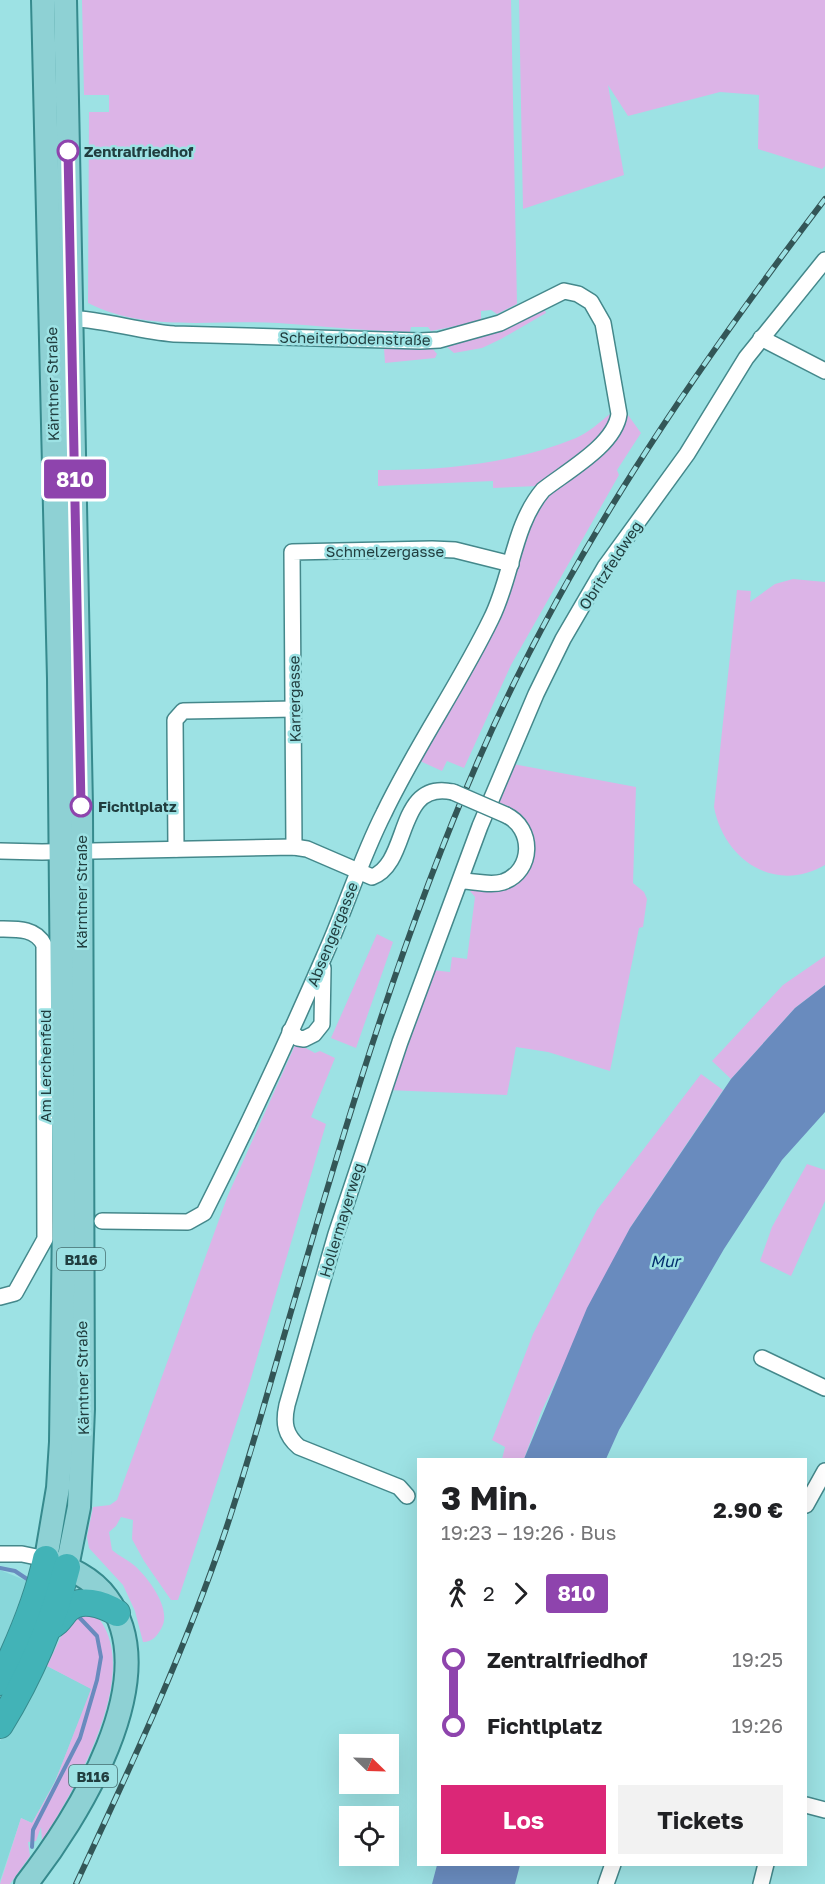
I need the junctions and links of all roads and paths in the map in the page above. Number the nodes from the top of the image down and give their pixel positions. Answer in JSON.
{"nodes":[{"id":1,"x":42,"y":0,"type":"edge"},
{"id":2,"x":65,"y":0,"type":"edge"},
{"id":3,"x":825,"y":261,"type":"edge"},
{"id":4,"x":61,"y":318,"type":"junction"},
{"id":5,"x":761,"y":338,"type":"junction"},
{"id":6,"x":825,"y":371,"type":"edge"},
{"id":7,"x":292,"y":552,"type":"joint"},
{"id":8,"x":511,"y":564,"type":"junction"},
{"id":9,"x":294,"y":709,"type":"junction"},
{"id":10,"x":294,"y":847,"type":"junction"},
{"id":11,"x":176,"y":849,"type":"junction"},
{"id":12,"x":0,"y":851,"type":"edge"},
{"id":13,"x":71,"y":852,"type":"junction"},
{"id":14,"x":357,"y":872,"type":"junction"},
{"id":15,"x":461,"y":880,"type":"junction"},
{"id":16,"x":0,"y":929,"type":"edge"},
{"id":17,"x":323,"y":959,"type":"junction"},
{"id":18,"x":290,"y":1032,"type":"junction"},
{"id":19,"x":102,"y":1221,"type":"dead end"},
{"id":20,"x":0,"y":1297,"type":"edge"},
{"id":21,"x":762,"y":1358,"type":"dead end"},
{"id":22,"x":825,"y":1388,"type":"edge"},
{"id":23,"x":825,"y":1471,"type":"edge"},
{"id":24,"x":407,"y":1496,"type":"dead end"},
{"id":25,"x":807,"y":1503,"type":"edge"},
{"id":26,"x":0,"y":1554,"type":"edge"},
{"id":27,"x":56,"y":1563,"type":"junction"},
{"id":28,"x":117,"y":1613,"type":"junction"},
{"id":29,"x":49,"y":1628,"type":"junction"},
{"id":30,"x":0,"y":1682,"type":"edge"},
{"id":31,"x":0,"y":1725,"type":"edge"},
{"id":32,"x":807,"y":1805,"type":"edge"},
{"id":33,"x":825,"y":1810,"type":"edge"},
{"id":34,"x":612,"y":1866,"type":"edge"},
{"id":35,"x":766,"y":1866,"type":"edge"},
{"id":36,"x":26,"y":1884,"type":"edge"},
{"id":37,"x":606,"y":1884,"type":"edge"},
{"id":38,"x":761,"y":1884,"type":"edge"}],
"edges":[{"from":1,"to":4,"type":"main road","name":"Kärntner Straße","number":"B116"},
{"from":2,"to":4,"type":"main road","name":"Kärntner Straße","number":"B116"},
{"from":3,"to":5,"type":"street","name":"Obritzfeldweg"},
{"from":4,"to":8,"type":"street","name":"Scheiterbodenstraße"},
{"from":4,"to":13,"type":"main road","name":"Kärntner Straße","number":"B116"},
{"from":4,"to":13,"type":"main road","name":"Kärntner Straße","number":"B116"},
{"from":5,"to":6,"type":"street"},
{"from":5,"to":15,"type":"street","name":"Obritzfeldweg"},
{"from":7,"to":8,"type":"street","name":"Schmelzergasse"},
{"from":7,"to":9,"type":"street","name":"Karrergasse"},
{"from":8,"to":14,"type":"street","name":"Absengergasse"},
{"from":9,"to":10,"type":"street","name":"Karrergasse"},
{"from":9,"to":11,"type":"street"},
{"from":10,"to":11,"type":"street"},
{"from":10,"to":14,"type":"street"},
{"from":11,"to":13,"type":"street"},
{"from":12,"to":13,"type":"street"},
{"from":13,"to":27,"type":"main road","name":"Kärntner Straße","number":"B116"},
{"from":14,"to":15,"type":"street","bridge":true},
{"from":14,"to":17,"type":"street","name":"Absengergasse"},
{"from":15,"to":24,"type":"street","name":"Hollermayerweg"},
{"from":16,"to":20,"type":"street","name":"Am Lerchenfeld"},
{"from":17,"to":18,"type":"street","name":"Absengergasse"},
{"from":17,"to":18,"type":"street"},
{"from":18,"to":19,"type":"street","name":"Absengergasse"},
{"from":21,"to":22,"type":"street"},
{"from":23,"to":25,"type":"street"},
{"from":26,"to":27,"type":"street"},
{"from":27,"to":28,"type":"main road","number":"B116"},
{"from":27,"to":29,"type":"highway"},
{"from":27,"to":30,"type":"highway"},
{"from":28,"to":29,"type":"highway"},
{"from":28,"to":36,"type":"main road","number":"B116"},
{"from":29,"to":31,"type":"highway"},
{"from":32,"to":33,"type":"street"},
{"from":34,"to":37,"type":"street"},
{"from":35,"to":38,"type":"street"}]}
